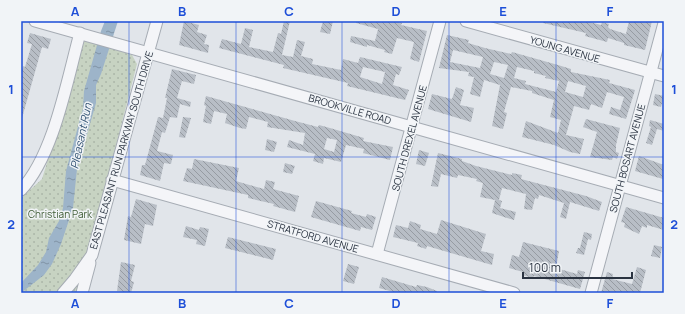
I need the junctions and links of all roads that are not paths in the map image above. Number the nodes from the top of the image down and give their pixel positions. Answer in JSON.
{"nodes":[{"id":1,"x":35,"y":21,"type":"edge"},
{"id":2,"x":157,"y":21,"type":"edge"},
{"id":3,"x":440,"y":21,"type":"edge"},
{"id":4,"x":466,"y":21,"type":"edge"},
{"id":5,"x":664,"y":23,"type":"edge"},
{"id":6,"x":80,"y":33,"type":"junction"},
{"id":7,"x":149,"y":52,"type":"junction"},
{"id":8,"x":650,"y":73,"type":"junction"},
{"id":9,"x":664,"y":76,"type":"edge"},
{"id":10,"x":412,"y":126,"type":"junction"},
{"id":11,"x":112,"y":180,"type":"junction"},
{"id":12,"x":620,"y":185,"type":"junction"},
{"id":13,"x":21,"y":190,"type":"edge"},
{"id":14,"x":664,"y":198,"type":"edge"},
{"id":15,"x":377,"y":254,"type":"junction"},
{"id":16,"x":92,"y":255,"type":"junction"},
{"id":17,"x":63,"y":293,"type":"edge"},
{"id":18,"x":82,"y":293,"type":"edge"},
{"id":19,"x":514,"y":293,"type":"edge"},
{"id":20,"x":591,"y":293,"type":"edge"}],
"edges":[{"from":1,"to":6,"type":"street","name":"BROOKVILLE ROAD"},
{"from":2,"to":7,"type":"street","name":"EAST PLEASANT RUN PARKWAY SOUTH DRIVE"},
{"from":3,"to":10,"type":"street","name":"SOUTH DREXEL AVENUE"},
{"from":4,"to":8,"type":"street","name":"YOUNG AVENUE"},
{"from":5,"to":8,"type":"street","name":"SOUTH BOSART AVENUE"},
{"from":6,"to":7,"type":"street","name":"BROOKVILLE ROAD"},
{"from":6,"to":13,"type":"street"},
{"from":7,"to":10,"type":"street","name":"BROOKVILLE ROAD"},
{"from":7,"to":11,"type":"street","name":"EAST PLEASANT RUN PARKWAY SOUTH DRIVE"},
{"from":8,"to":9,"type":"street","name":"YOUNG AVENUE"},
{"from":8,"to":12,"type":"street","name":"SOUTH BOSART AVENUE"},
{"from":10,"to":12,"type":"street","name":"BROOKVILLE ROAD"},
{"from":10,"to":15,"type":"street","name":"SOUTH DREXEL AVENUE"},
{"from":11,"to":15,"type":"street","name":"STRATFORD AVENUE"},
{"from":11,"to":16,"type":"street","name":"EAST PLEASANT RUN PARKWAY SOUTH DRIVE"},
{"from":12,"to":14,"type":"street","name":"BROOKVILLE ROAD"},
{"from":12,"to":20,"type":"street","name":"SOUTH BOSART AVENUE"},
{"from":15,"to":19,"type":"street","name":"STRATFORD AVENUE"},
{"from":16,"to":17,"type":"street","name":"EAST PLEASANT RUN PARKWAY SOUTH DRIVE"},
{"from":16,"to":18,"type":"street"}]}
